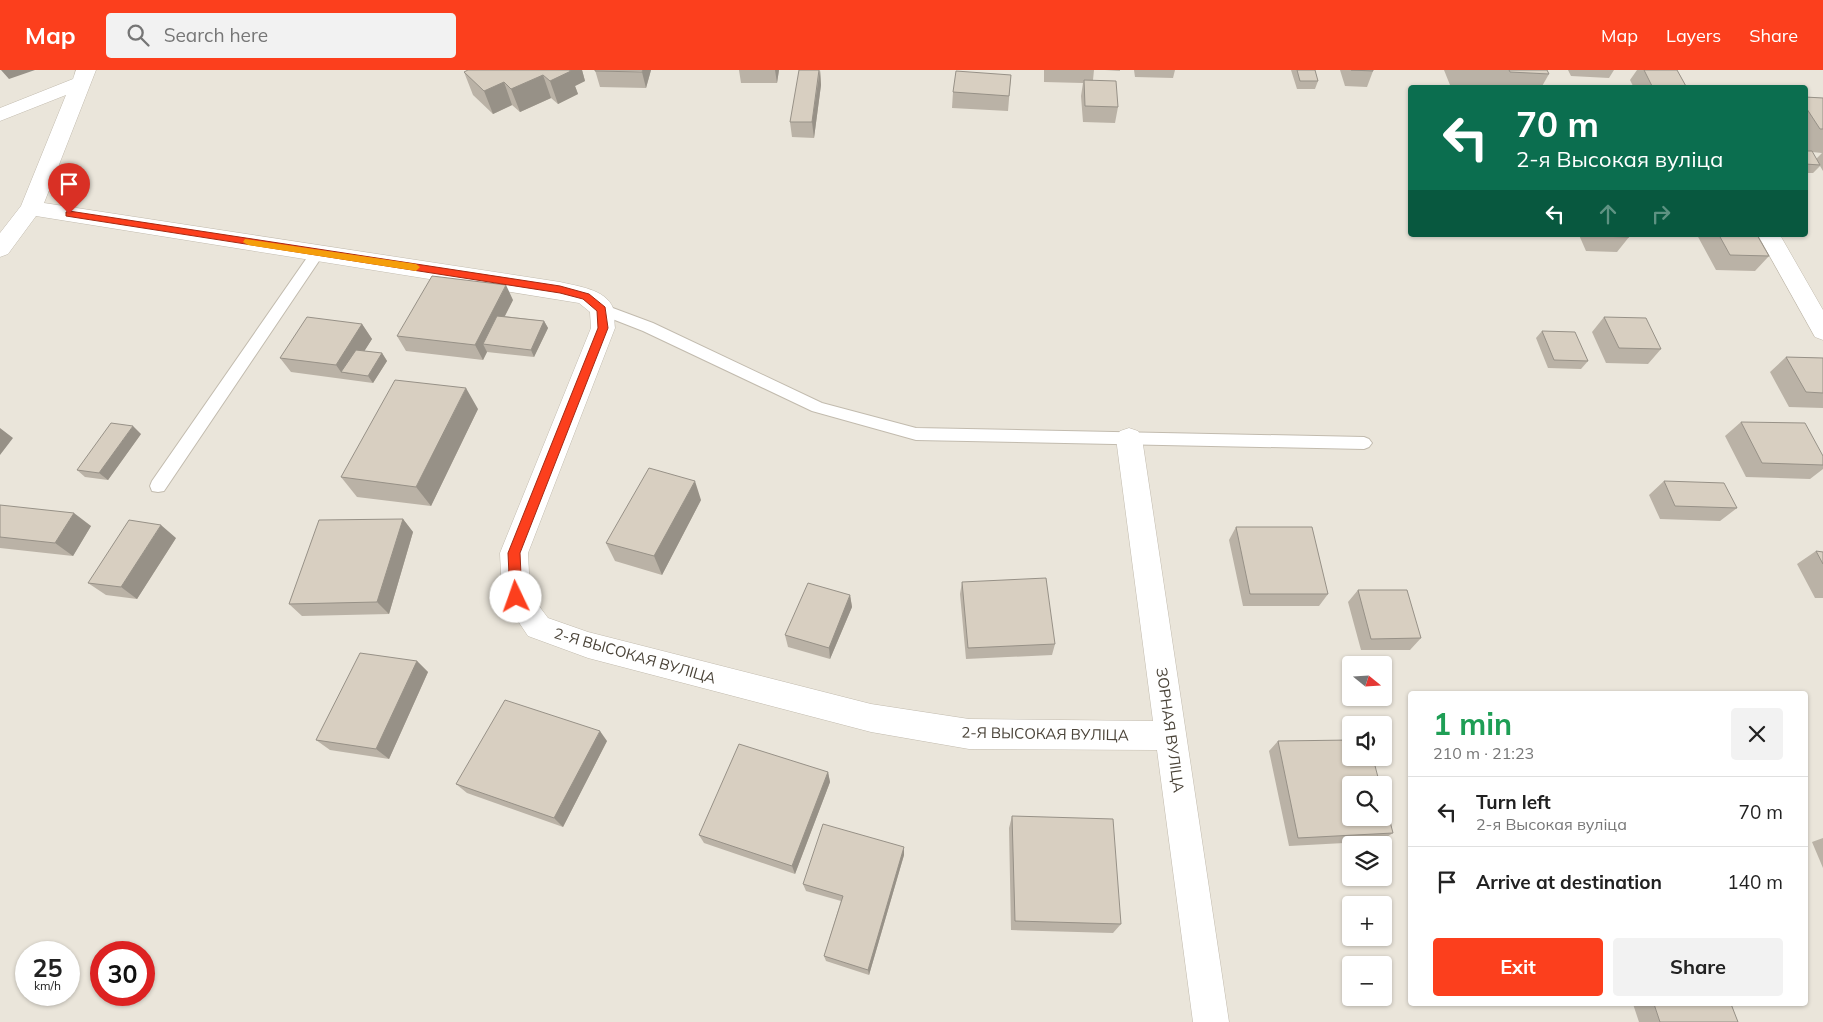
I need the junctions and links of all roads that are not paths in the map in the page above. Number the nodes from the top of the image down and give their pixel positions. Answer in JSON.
{"nodes":[{"id":1,"x":84,"y":76,"type":"edge"},
{"id":2,"x":0,"y":115,"type":"edge"},
{"id":3,"x":31,"y":208,"type":"junction"},
{"id":4,"x":1770,"y":237,"type":"edge"},
{"id":5,"x":0,"y":249,"type":"edge"},
{"id":6,"x":318,"y":252,"type":"junction"},
{"id":7,"x":602,"y":309,"type":"junction"},
{"id":8,"x":1823,"y":331,"type":"edge"},
{"id":9,"x":1129,"y":438,"type":"junction"},
{"id":10,"x":1364,"y":443,"type":"dead end"},
{"id":11,"x":158,"y":486,"type":"dead end"},
{"id":12,"x":1170,"y":736,"type":"junction"},
{"id":13,"x":1211,"y":1022,"type":"edge"}],
"edges":[{"from":1,"to":2,"type":"street"},
{"from":1,"to":3,"type":"street"},
{"from":3,"to":5,"type":"street"},
{"from":3,"to":6,"type":"street"},
{"from":4,"to":8,"type":"street"},
{"from":6,"to":7,"type":"street"},
{"from":6,"to":11,"type":"lane"},
{"from":7,"to":9,"type":"lane"},
{"from":7,"to":12,"type":"street","name":"2-Я ВЫСОКАЯ ВУЛІЦА"},
{"from":9,"to":10,"type":"lane"},
{"from":9,"to":12,"type":"street","name":"ЗОРНАЯ ВУЛІЦА"},
{"from":12,"to":13,"type":"street","name":"ЗОРНАЯ ВУЛІЦА"}]}
